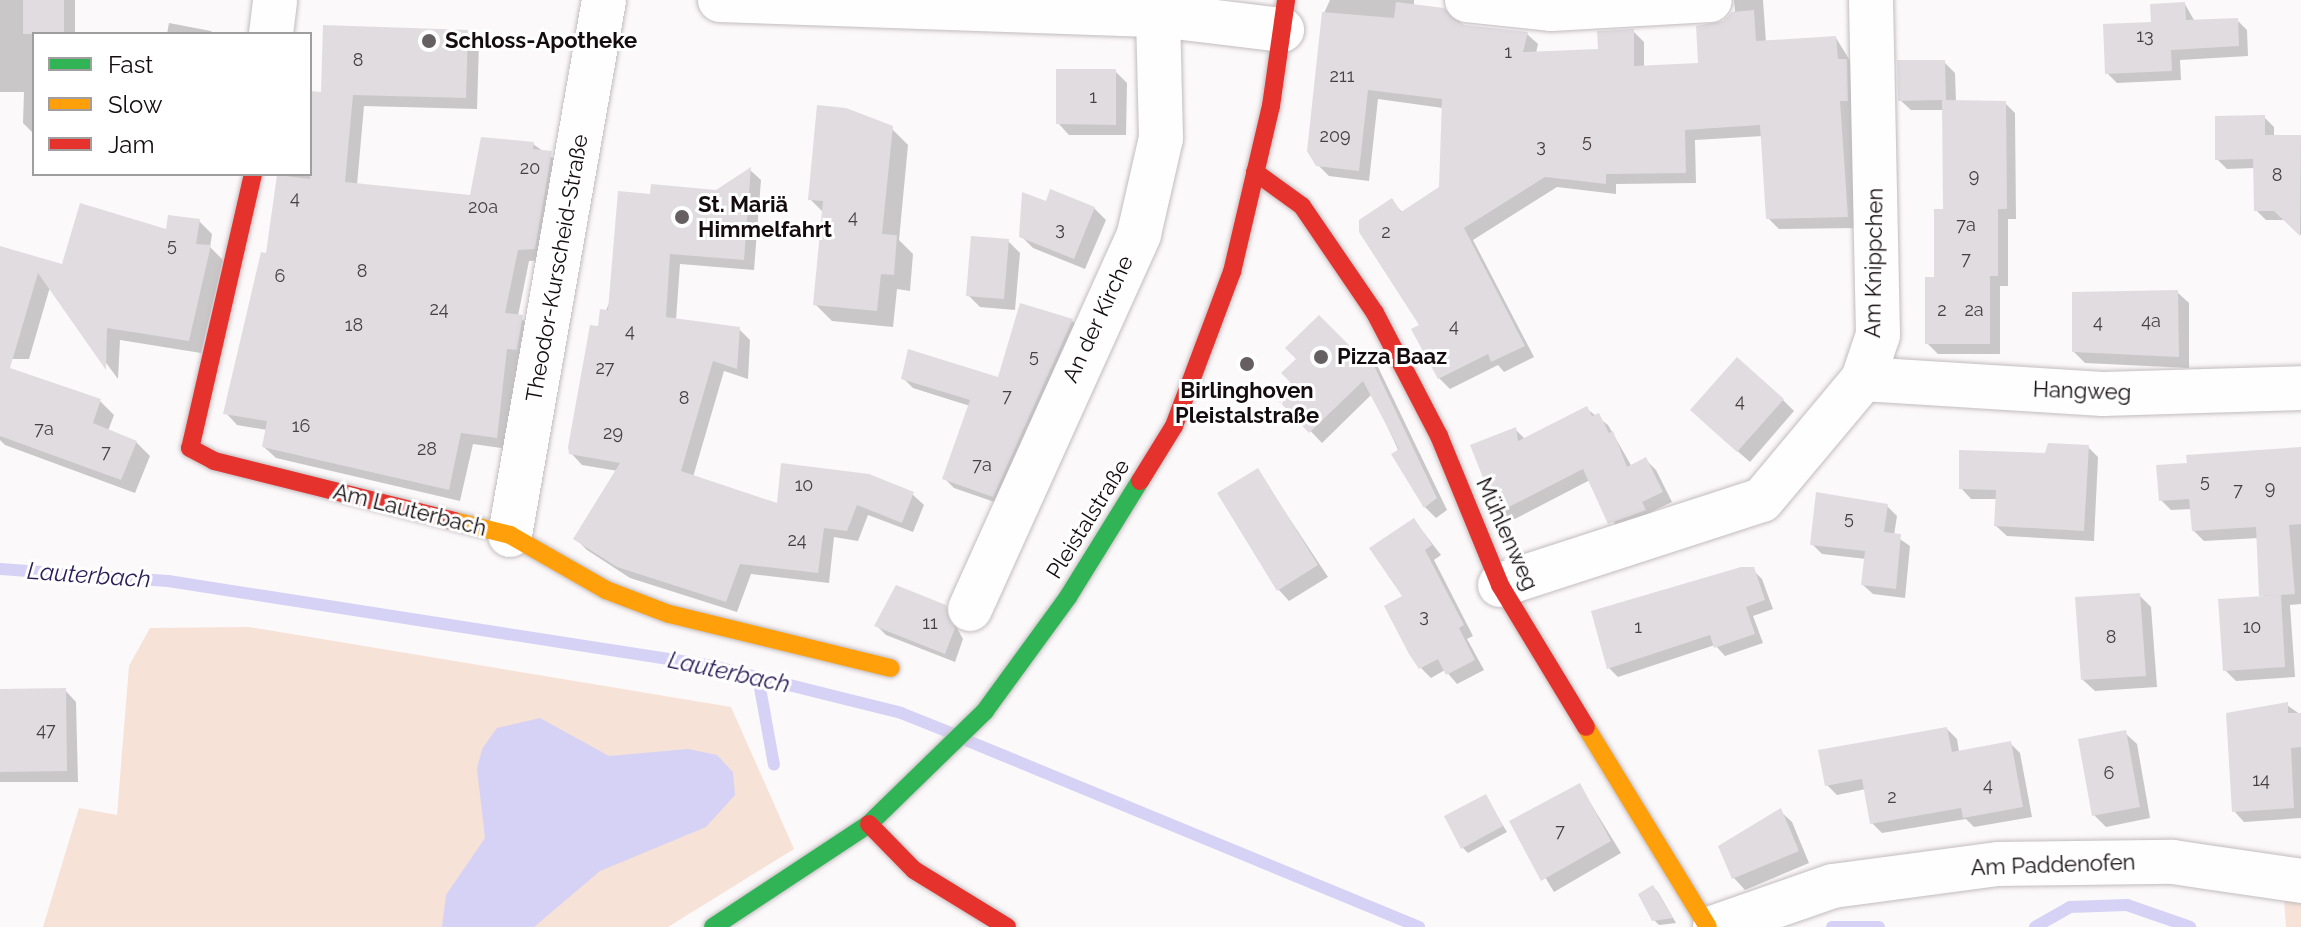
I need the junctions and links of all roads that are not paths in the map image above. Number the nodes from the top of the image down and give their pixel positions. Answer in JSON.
{"nodes":[{"id":1,"x":275,"y":0,"type":"edge"},
{"id":2,"x":604,"y":0,"type":"edge"},
{"id":3,"x":720,"y":0,"type":"edge"},
{"id":4,"x":1467,"y":0,"type":"edge"},
{"id":5,"x":1710,"y":0,"type":"edge"},
{"id":6,"x":1871,"y":0,"type":"edge"},
{"id":7,"x":1158,"y":15,"type":"junction"},
{"id":8,"x":1284,"y":15,"type":"edge"},
{"id":9,"x":271,"y":32,"type":"edge"},
{"id":10,"x":1255,"y":172,"type":"junction"},
{"id":11,"x":253,"y":176,"type":"edge"},
{"id":12,"x":1863,"y":379,"type":"junction"},
{"id":13,"x":2301,"y":388,"type":"edge"},
{"id":14,"x":510,"y":535,"type":"junction"},
{"id":15,"x":1500,"y":585,"type":"junction"},
{"id":16,"x":970,"y":609,"type":"dead end"},
{"id":17,"x":891,"y":668,"type":"dead end"},
{"id":18,"x":869,"y":824,"type":"junction"},
{"id":19,"x":2301,"y":881,"type":"edge"},
{"id":20,"x":713,"y":927,"type":"edge"},
{"id":21,"x":1007,"y":927,"type":"edge"},
{"id":22,"x":1708,"y":927,"type":"edge"},
{"id":23,"x":1715,"y":927,"type":"edge"}],
"edges":[{"from":1,"to":9,"type":"street"},
{"from":2,"to":14,"type":"street","name":"Theodor-Kurscheid-Straße"},
{"from":3,"to":7,"type":"street"},
{"from":4,"to":5,"type":"street"},
{"from":6,"to":12,"type":"street","name":"Am Knippchen"},
{"from":7,"to":8,"type":"street"},
{"from":7,"to":16,"type":"street","name":"An der Kirche"},
{"from":8,"to":10,"type":"street","name":"Pleistalstraße"},
{"from":10,"to":15,"type":"street","name":"Mühlenweg"},
{"from":10,"to":18,"type":"street","name":"Pleistalstraße"},
{"from":11,"to":14,"type":"street","name":"Am Lauterbach"},
{"from":12,"to":13,"type":"street","name":"Hangweg"},
{"from":12,"to":15,"type":"street","name":"Am Knippchen"},
{"from":14,"to":17,"type":"street","name":"Am Lauterbach"},
{"from":15,"to":22,"type":"street","name":"Mühlenweg"},
{"from":18,"to":20,"type":"street","name":"Pleistalstraße"},
{"from":18,"to":21,"type":"street"},
{"from":19,"to":23,"type":"street","name":"Am Paddenofen"}]}
